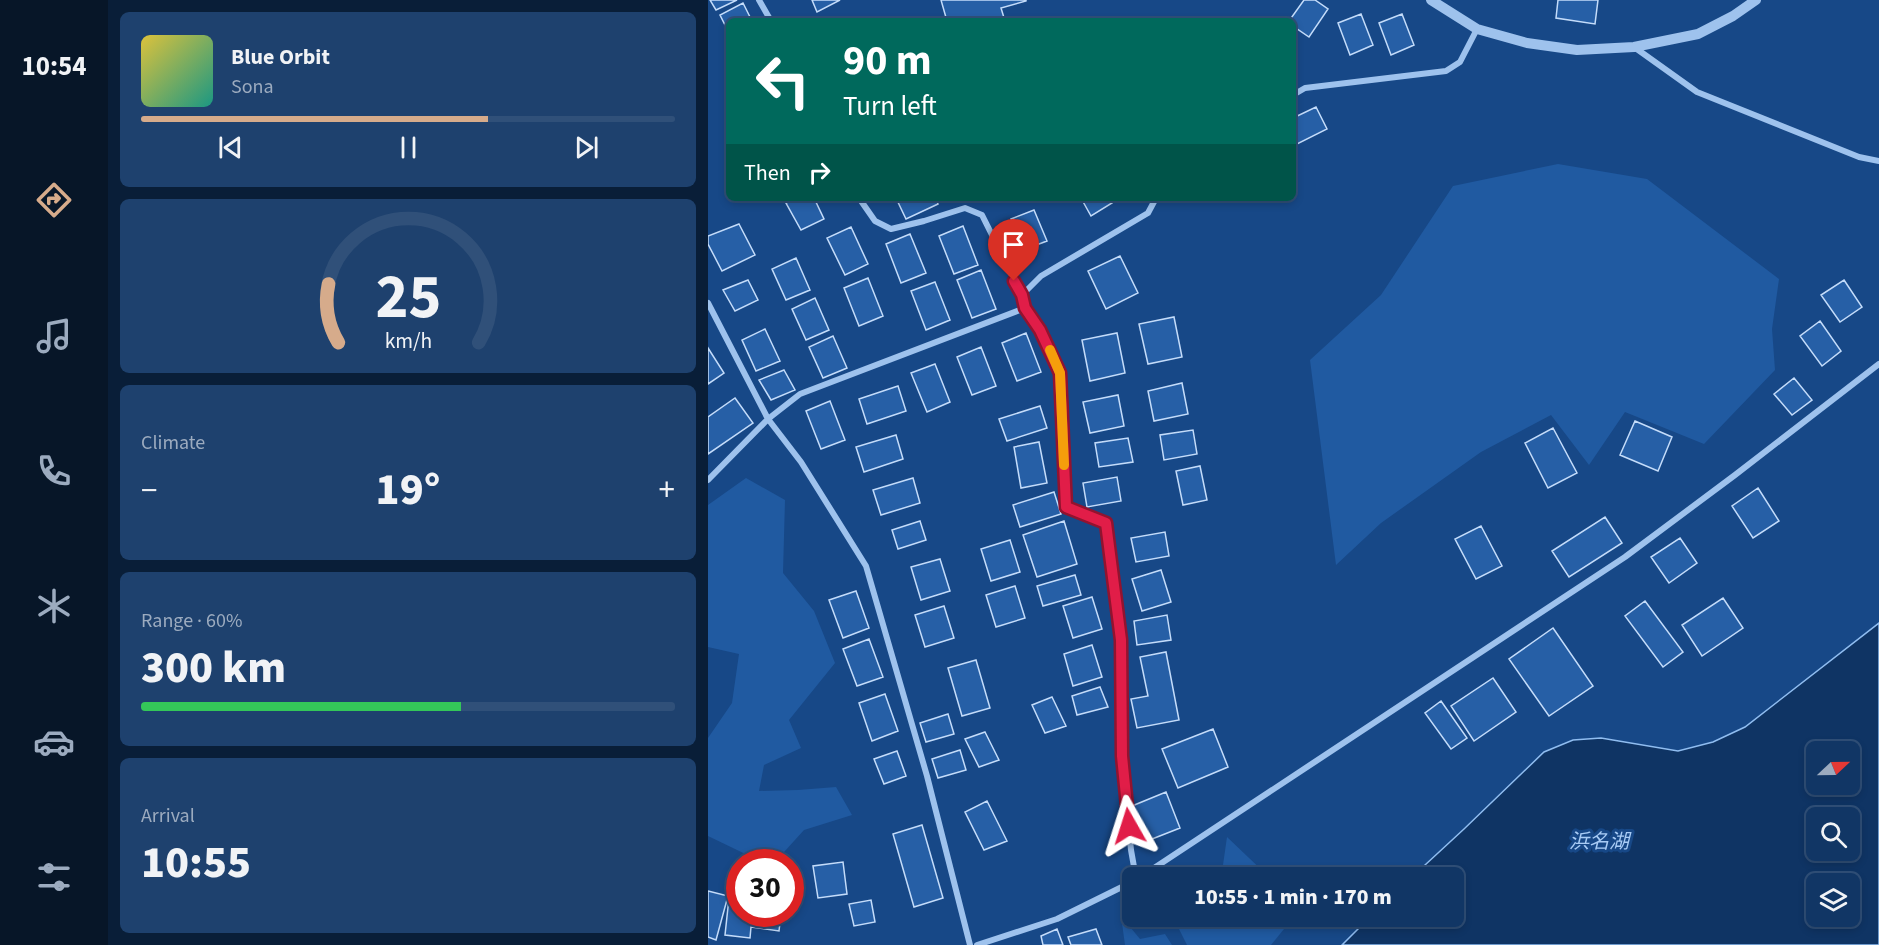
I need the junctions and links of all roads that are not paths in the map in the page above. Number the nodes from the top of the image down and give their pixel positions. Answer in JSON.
{"nodes":[{"id":1,"x":759,"y":0,"type":"edge"},
{"id":2,"x":1431,"y":0,"type":"edge"},
{"id":3,"x":1756,"y":0,"type":"edge"},
{"id":4,"x":769,"y":18,"type":"edge"},
{"id":5,"x":1477,"y":29,"type":"junction"},
{"id":6,"x":1634,"y":47,"type":"junction"},
{"id":7,"x":1296,"y":92,"type":"edge"},
{"id":8,"x":1879,"y":161,"type":"edge"},
{"id":9,"x":861,"y":201,"type":"edge"},
{"id":10,"x":1154,"y":201,"type":"edge"},
{"id":11,"x":1022,"y":295,"type":"junction"},
{"id":12,"x":708,"y":303,"type":"edge"},
{"id":13,"x":1025,"y":308,"type":"junction"},
{"id":14,"x":1879,"y":364,"type":"edge"},
{"id":15,"x":768,"y":419,"type":"junction"},
{"id":16,"x":708,"y":480,"type":"edge"},
{"id":17,"x":1135,"y":867,"type":"edge"},
{"id":18,"x":1155,"y":867,"type":"edge"},
{"id":19,"x":1122,"y":887,"type":"edge"},
{"id":20,"x":969,"y":945,"type":"edge"},
{"id":21,"x":977,"y":945,"type":"edge"}],
"edges":[{"from":1,"to":4,"type":"street"},
{"from":2,"to":5,"type":"street"},
{"from":3,"to":6,"type":"street"},
{"from":5,"to":6,"type":"street"},
{"from":5,"to":7,"type":"street"},
{"from":6,"to":8,"type":"street"},
{"from":9,"to":11,"type":"street"},
{"from":10,"to":11,"type":"street"},
{"from":11,"to":13,"type":"street"},
{"from":12,"to":15,"type":"street"},
{"from":13,"to":15,"type":"street"},
{"from":13,"to":17,"type":"street"},
{"from":14,"to":18,"type":"street"},
{"from":15,"to":16,"type":"street"},
{"from":15,"to":20,"type":"street"},
{"from":19,"to":21,"type":"street"}]}
